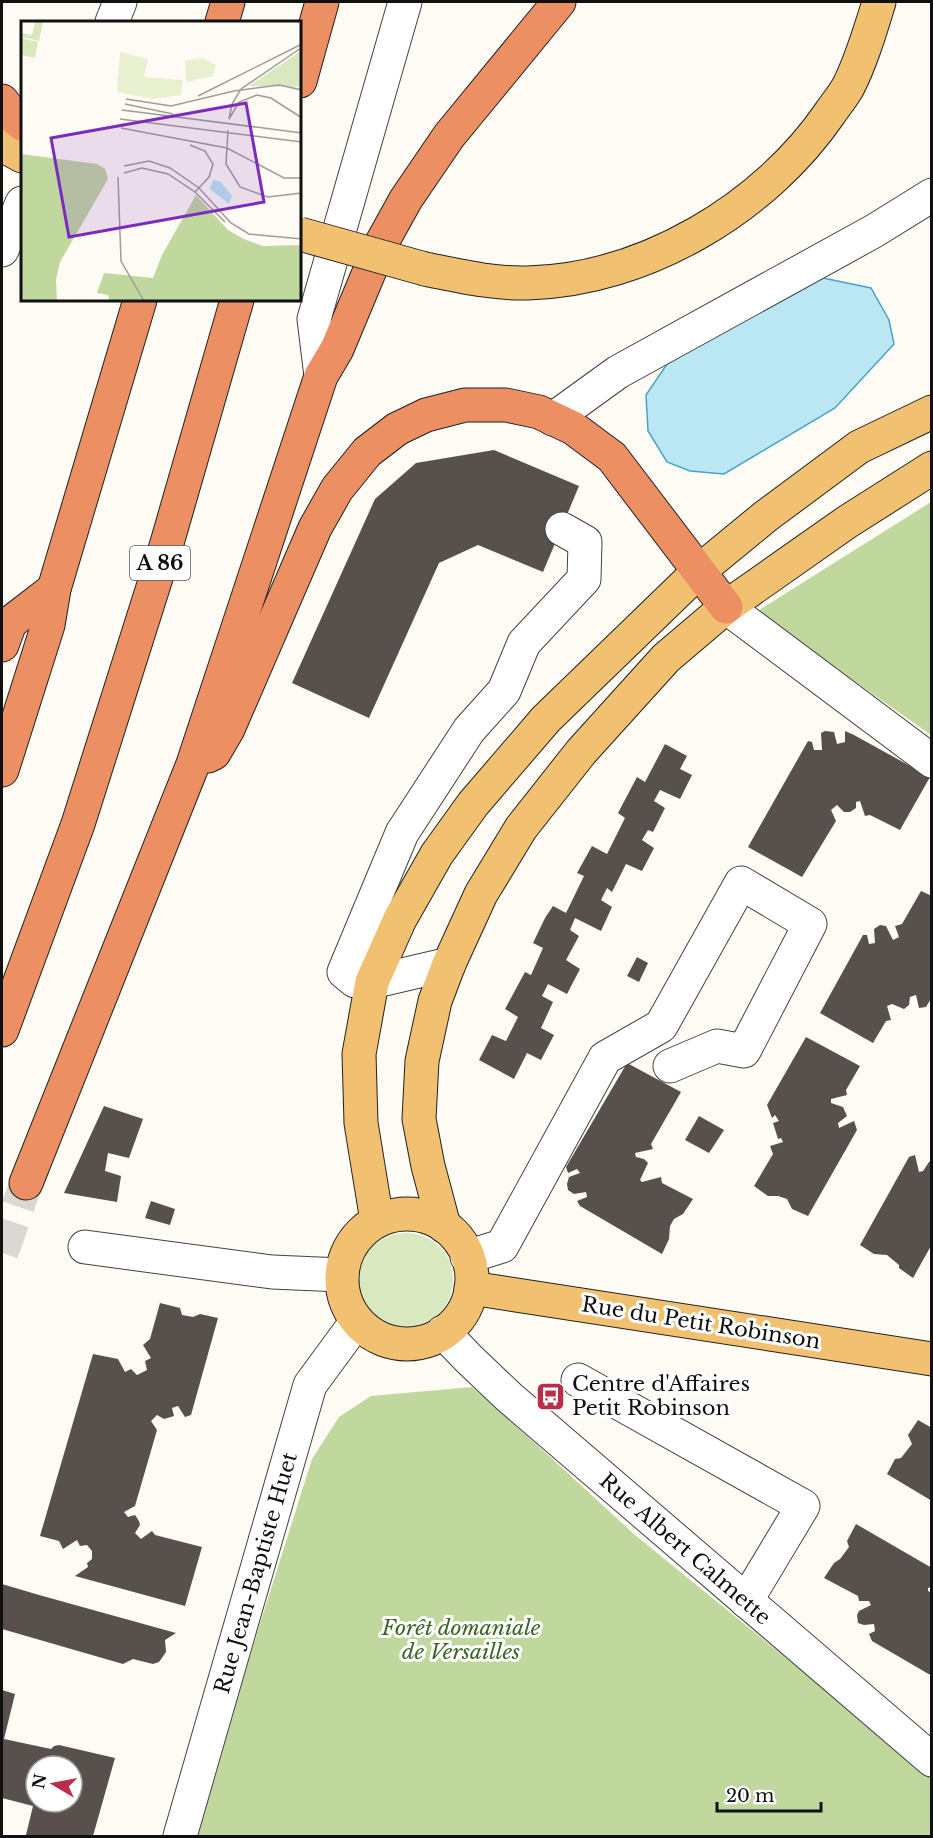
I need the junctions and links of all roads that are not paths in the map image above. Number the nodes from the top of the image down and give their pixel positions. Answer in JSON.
{"nodes":[{"id":1,"x":94,"y":2,"type":"edge"},
{"id":2,"x":120,"y":2,"type":"edge"},
{"id":3,"x":228,"y":2,"type":"edge"},
{"id":4,"x":322,"y":2,"type":"edge"},
{"id":5,"x":405,"y":2,"type":"edge"},
{"id":6,"x":559,"y":2,"type":"edge"},
{"id":7,"x":879,"y":2,"type":"edge"},
{"id":8,"x":99,"y":21,"type":"edge"},
{"id":9,"x":112,"y":21,"type":"edge"},
{"id":10,"x":222,"y":21,"type":"edge"},
{"id":11,"x":302,"y":74,"type":"edge"},
{"id":12,"x":2,"y":101,"type":"edge"},
{"id":13,"x":21,"y":123,"type":"edge"},
{"id":14,"x":2,"y":145,"type":"edge"},
{"id":15,"x":21,"y":155,"type":"edge"},
{"id":16,"x":932,"y":195,"type":"edge"},
{"id":17,"x":21,"y":205,"type":"edge"},
{"id":18,"x":302,"y":235,"type":"edge"},
{"id":19,"x":2,"y":250,"type":"edge"},
{"id":20,"x":139,"y":302,"type":"edge"},
{"id":21,"x":236,"y":302,"type":"edge"},
{"id":22,"x":321,"y":376,"type":"junction"},
{"id":23,"x":932,"y":412,"type":"edge"},
{"id":24,"x":553,"y":419,"type":"junction"},
{"id":25,"x":932,"y":468,"type":"edge"},
{"id":26,"x":562,"y":529,"type":"dead end"},
{"id":27,"x":699,"y":571,"type":"junction"},
{"id":28,"x":54,"y":589,"type":"junction"},
{"id":29,"x":726,"y":607,"type":"junction"},
{"id":30,"x":2,"y":645,"type":"edge"},
{"id":31,"x":932,"y":761,"type":"edge"},
{"id":32,"x":193,"y":764,"type":"junction"},
{"id":33,"x":2,"y":770,"type":"edge"},
{"id":34,"x":449,"y":964,"type":"junction"},
{"id":35,"x":372,"y":982,"type":"junction"},
{"id":36,"x":2,"y":1030,"type":"edge"},
{"id":37,"x":670,"y":1066,"type":"dead end"},
{"id":38,"x":26,"y":1183,"type":"tunnel mouth"},
{"id":39,"x":377,"y":1221,"type":"junction"},
{"id":40,"x":444,"y":1226,"type":"junction"},
{"id":41,"x":85,"y":1247,"type":"dead end"},
{"id":42,"x":469,"y":1272,"type":"junction"},
{"id":43,"x":342,"y":1275,"type":"junction"},
{"id":44,"x":357,"y":1321,"type":"junction"},
{"id":45,"x":443,"y":1332,"type":"junction"},
{"id":46,"x":932,"y":1359,"type":"edge"},
{"id":47,"x":578,"y":1380,"type":"dead end"},
{"id":48,"x":746,"y":1601,"type":"junction"},
{"id":49,"x":932,"y":1760,"type":"edge"},
{"id":50,"x":180,"y":1836,"type":"edge"}],
"edges":[{"from":1,"to":8,"type":"street"},
{"from":2,"to":9,"type":"street"},
{"from":3,"to":10,"type":"highway"},
{"from":4,"to":11,"type":"highway"},
{"from":5,"to":22,"type":"street"},
{"from":6,"to":22,"type":"highway"},
{"from":7,"to":18,"type":"main road","bridge":true},
{"from":12,"to":13,"type":"highway"},
{"from":14,"to":15,"type":"main road"},
{"from":16,"to":24,"type":"street"},
{"from":17,"to":19,"type":"street"},
{"from":20,"to":28,"type":"highway"},
{"from":21,"to":36,"type":"highway","number":"A 86"},
{"from":22,"to":32,"type":"highway"},
{"from":23,"to":27,"type":"main road"},
{"from":24,"to":27,"type":"highway"},
{"from":24,"to":32,"type":"highway"},
{"from":25,"to":29,"type":"main road"},
{"from":26,"to":35,"type":"street"},
{"from":27,"to":29,"type":"highway"},
{"from":27,"to":35,"type":"main road"},
{"from":28,"to":30,"type":"highway"},
{"from":28,"to":33,"type":"highway"},
{"from":29,"to":31,"type":"street"},
{"from":29,"to":34,"type":"main road"},
{"from":32,"to":38,"type":"highway"},
{"from":34,"to":35,"type":"street"},
{"from":34,"to":40,"type":"main road"},
{"from":35,"to":39,"type":"main road"},
{"from":37,"to":42,"type":"street"},
{"from":39,"to":40,"type":"main road"},
{"from":39,"to":43,"type":"main road"},
{"from":40,"to":42,"type":"main road"},
{"from":41,"to":43,"type":"street"},
{"from":42,"to":45,"type":"main road"},
{"from":42,"to":46,"type":"main road","name":"Rue du Petit Robinson"},
{"from":43,"to":44,"type":"main road"},
{"from":44,"to":45,"type":"main road"},
{"from":44,"to":50,"type":"street","name":"Rue Jean-Baptiste Huet"},
{"from":45,"to":48,"type":"street","name":"Rue Albert Calmette"},
{"from":47,"to":48,"type":"street"},
{"from":48,"to":49,"type":"street","name":"Rue Albert Calmette"}]}
